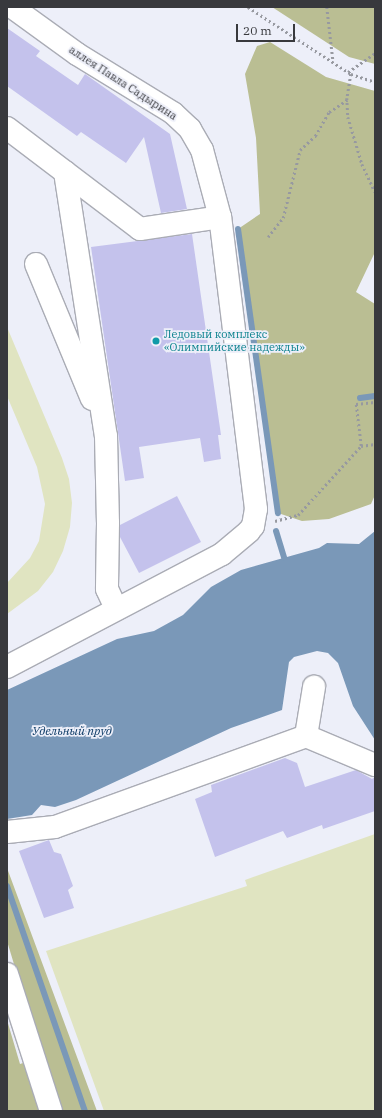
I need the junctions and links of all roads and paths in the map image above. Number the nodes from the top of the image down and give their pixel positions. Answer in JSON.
{"nodes":[{"id":1,"x":12,"y":7,"type":"edge"},
{"id":2,"x":248,"y":7,"type":"edge"},
{"id":3,"x":327,"y":7,"type":"edge"},
{"id":4,"x":375,"y":53,"type":"edge"},
{"id":5,"x":333,"y":60,"type":"junction"},
{"id":6,"x":350,"y":73,"type":"junction"},
{"id":7,"x":375,"y":82,"type":"edge"},
{"id":8,"x":347,"y":100,"type":"junction"},
{"id":9,"x":7,"y":128,"type":"edge"},
{"id":10,"x":65,"y":172,"type":"junction"},
{"id":11,"x":375,"y":192,"type":"edge"},
{"id":12,"x":220,"y":217,"type":"junction"},
{"id":13,"x":268,"y":237,"type":"dead end"},
{"id":14,"x":36,"y":264,"type":"dead end"},
{"id":15,"x":375,"y":402,"type":"edge"},
{"id":16,"x":105,"y":431,"type":"junction"},
{"id":17,"x":375,"y":444,"type":"edge"},
{"id":18,"x":360,"y":446,"type":"junction"},
{"id":19,"x":298,"y":515,"type":"dead end"},
{"id":20,"x":116,"y":608,"type":"junction"},
{"id":21,"x":7,"y":667,"type":"edge"},
{"id":22,"x":314,"y":687,"type":"dead end"},
{"id":23,"x":306,"y":736,"type":"junction"},
{"id":24,"x":375,"y":765,"type":"edge"},
{"id":25,"x":7,"y":832,"type":"edge"},
{"id":26,"x":7,"y":974,"type":"edge"},
{"id":27,"x":51,"y":1111,"type":"edge"}],
"edges":[{"from":1,"to":12,"type":"street","name":"аллея Павла Садырина"},
{"from":2,"to":5,"type":"path"},
{"from":3,"to":5,"type":"path"},
{"from":4,"to":6,"type":"path"},
{"from":5,"to":6,"type":"path"},
{"from":6,"to":7,"type":"path"},
{"from":6,"to":8,"type":"path"},
{"from":8,"to":11,"type":"path"},
{"from":8,"to":13,"type":"path"},
{"from":9,"to":10,"type":"street"},
{"from":10,"to":12,"type":"street"},
{"from":10,"to":16,"type":"street"},
{"from":12,"to":20,"type":"street","name":"аллея Павла Садырина"},
{"from":14,"to":16,"type":"street"},
{"from":15,"to":18,"type":"path"},
{"from":16,"to":20,"type":"street"},
{"from":17,"to":18,"type":"path"},
{"from":18,"to":19,"type":"path"},
{"from":20,"to":21,"type":"street","name":"аллея Павла Садырина"},
{"from":22,"to":23,"type":"street"},
{"from":23,"to":24,"type":"street"},
{"from":23,"to":25,"type":"street"},
{"from":26,"to":27,"type":"street"}]}
